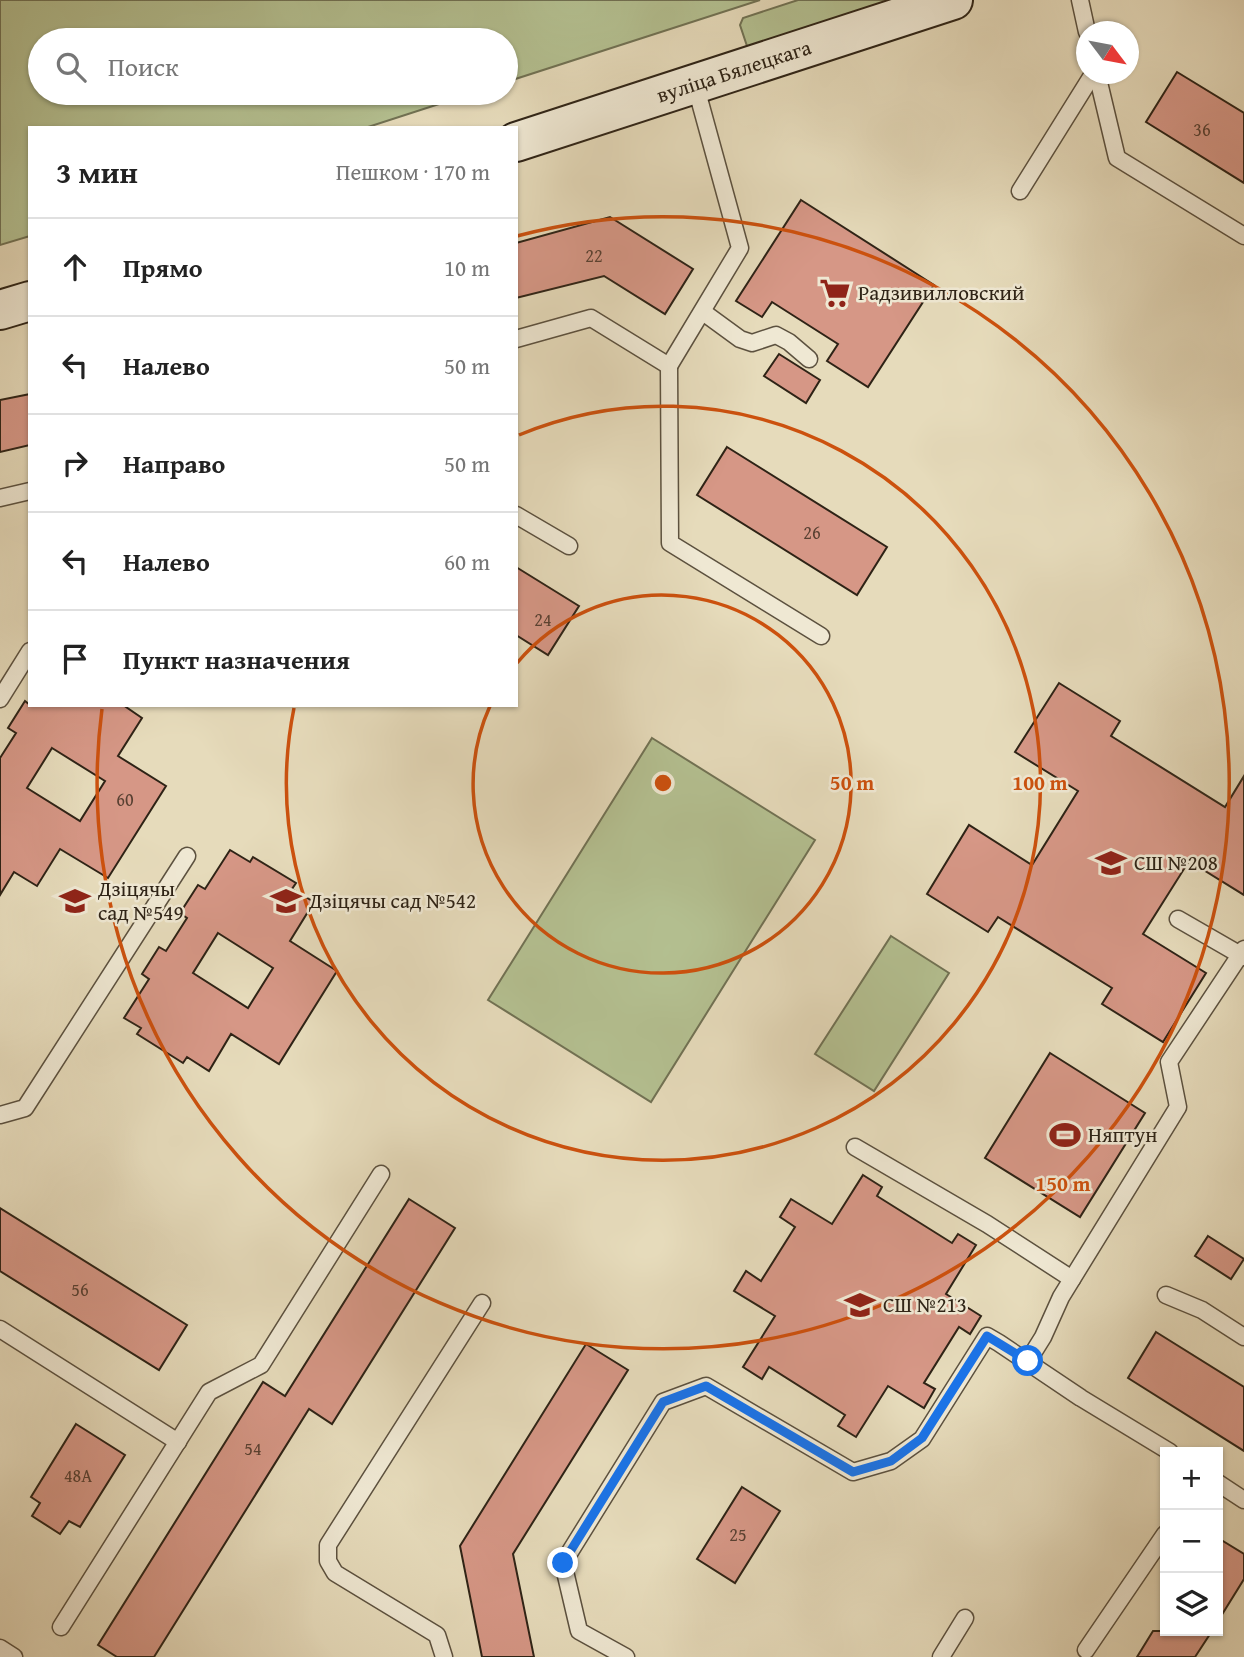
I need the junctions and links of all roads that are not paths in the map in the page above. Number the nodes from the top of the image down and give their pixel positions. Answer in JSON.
{"nodes":[{"id":1,"x":953,"y":0,"type":"edge"},
{"id":2,"x":1080,"y":0,"type":"edge"},
{"id":3,"x":1085,"y":21,"type":"edge"},
{"id":4,"x":695,"y":84,"type":"junction"},
{"id":5,"x":1089,"y":84,"type":"edge"},
{"id":6,"x":1098,"y":84,"type":"edge"},
{"id":7,"x":518,"y":141,"type":"edge"},
{"id":8,"x":1020,"y":191,"type":"dead end"},
{"id":9,"x":1244,"y":236,"type":"edge"},
{"id":10,"x":28,"y":302,"type":"edge"},
{"id":11,"x":0,"y":310,"type":"edge"},
{"id":12,"x":703,"y":312,"type":"junction"},
{"id":13,"x":518,"y":338,"type":"edge"},
{"id":14,"x":809,"y":359,"type":"dead end"},
{"id":15,"x":669,"y":366,"type":"junction"},
{"id":16,"x":28,"y":491,"type":"edge"},
{"id":17,"x":0,"y":498,"type":"edge"},
{"id":18,"x":518,"y":516,"type":"edge"},
{"id":19,"x":569,"y":546,"type":"dead end"},
{"id":20,"x":821,"y":636,"type":"dead end"},
{"id":21,"x":28,"y":654,"type":"edge"},
{"id":22,"x":0,"y":699,"type":"edge"},
{"id":23,"x":187,"y":856,"type":"dead end"},
{"id":24,"x":1178,"y":919,"type":"dead end"},
{"id":25,"x":1243,"y":954,"type":"edge"},
{"id":26,"x":0,"y":1115,"type":"edge"},
{"id":27,"x":855,"y":1147,"type":"dead end"},
{"id":28,"x":381,"y":1174,"type":"dead end"},
{"id":29,"x":1072,"y":1279,"type":"junction"},
{"id":30,"x":1166,"y":1295,"type":"dead end"},
{"id":31,"x":482,"y":1303,"type":"dead end"},
{"id":32,"x":0,"y":1329,"type":"edge"},
{"id":33,"x":1244,"y":1337,"type":"edge"},
{"id":34,"x":1028,"y":1361,"type":"junction"},
{"id":35,"x":178,"y":1442,"type":"junction"},
{"id":36,"x":1162,"y":1447,"type":"edge"},
{"id":37,"x":1223,"y":1486,"type":"edge"},
{"id":38,"x":1244,"y":1500,"type":"edge"},
{"id":39,"x":1160,"y":1541,"type":"edge"},
{"id":40,"x":965,"y":1618,"type":"dead end"},
{"id":41,"x":61,"y":1627,"type":"dead end"},
{"id":42,"x":0,"y":1648,"type":"edge"},
{"id":43,"x":1086,"y":1650,"type":"dead end"},
{"id":44,"x":14,"y":1657,"type":"edge"},
{"id":45,"x":444,"y":1657,"type":"edge"},
{"id":46,"x":626,"y":1657,"type":"edge"},
{"id":47,"x":941,"y":1657,"type":"edge"}],
"edges":[{"from":1,"to":4,"type":"street","name":"вуліца Бялецкага"},
{"from":2,"to":3,"type":"lane"},
{"from":4,"to":7,"type":"street","name":"вуліца Бялецкага"},
{"from":4,"to":12,"type":"lane"},
{"from":5,"to":8,"type":"lane"},
{"from":6,"to":9,"type":"lane"},
{"from":10,"to":11,"type":"street"},
{"from":12,"to":14,"type":"lane"},
{"from":12,"to":15,"type":"lane"},
{"from":13,"to":15,"type":"lane"},
{"from":15,"to":20,"type":"lane"},
{"from":16,"to":17,"type":"lane"},
{"from":18,"to":19,"type":"lane"},
{"from":21,"to":22,"type":"lane"},
{"from":23,"to":26,"type":"lane"},
{"from":24,"to":25,"type":"lane"},
{"from":25,"to":29,"type":"lane"},
{"from":27,"to":29,"type":"lane"},
{"from":28,"to":35,"type":"lane"},
{"from":29,"to":34,"type":"lane"},
{"from":30,"to":33,"type":"lane"},
{"from":31,"to":45,"type":"lane"},
{"from":32,"to":35,"type":"lane"},
{"from":34,"to":36,"type":"lane"},
{"from":34,"to":46,"type":"lane"},
{"from":35,"to":41,"type":"lane"},
{"from":37,"to":38,"type":"lane"},
{"from":39,"to":43,"type":"lane"},
{"from":40,"to":47,"type":"lane"},
{"from":42,"to":44,"type":"lane"}]}
